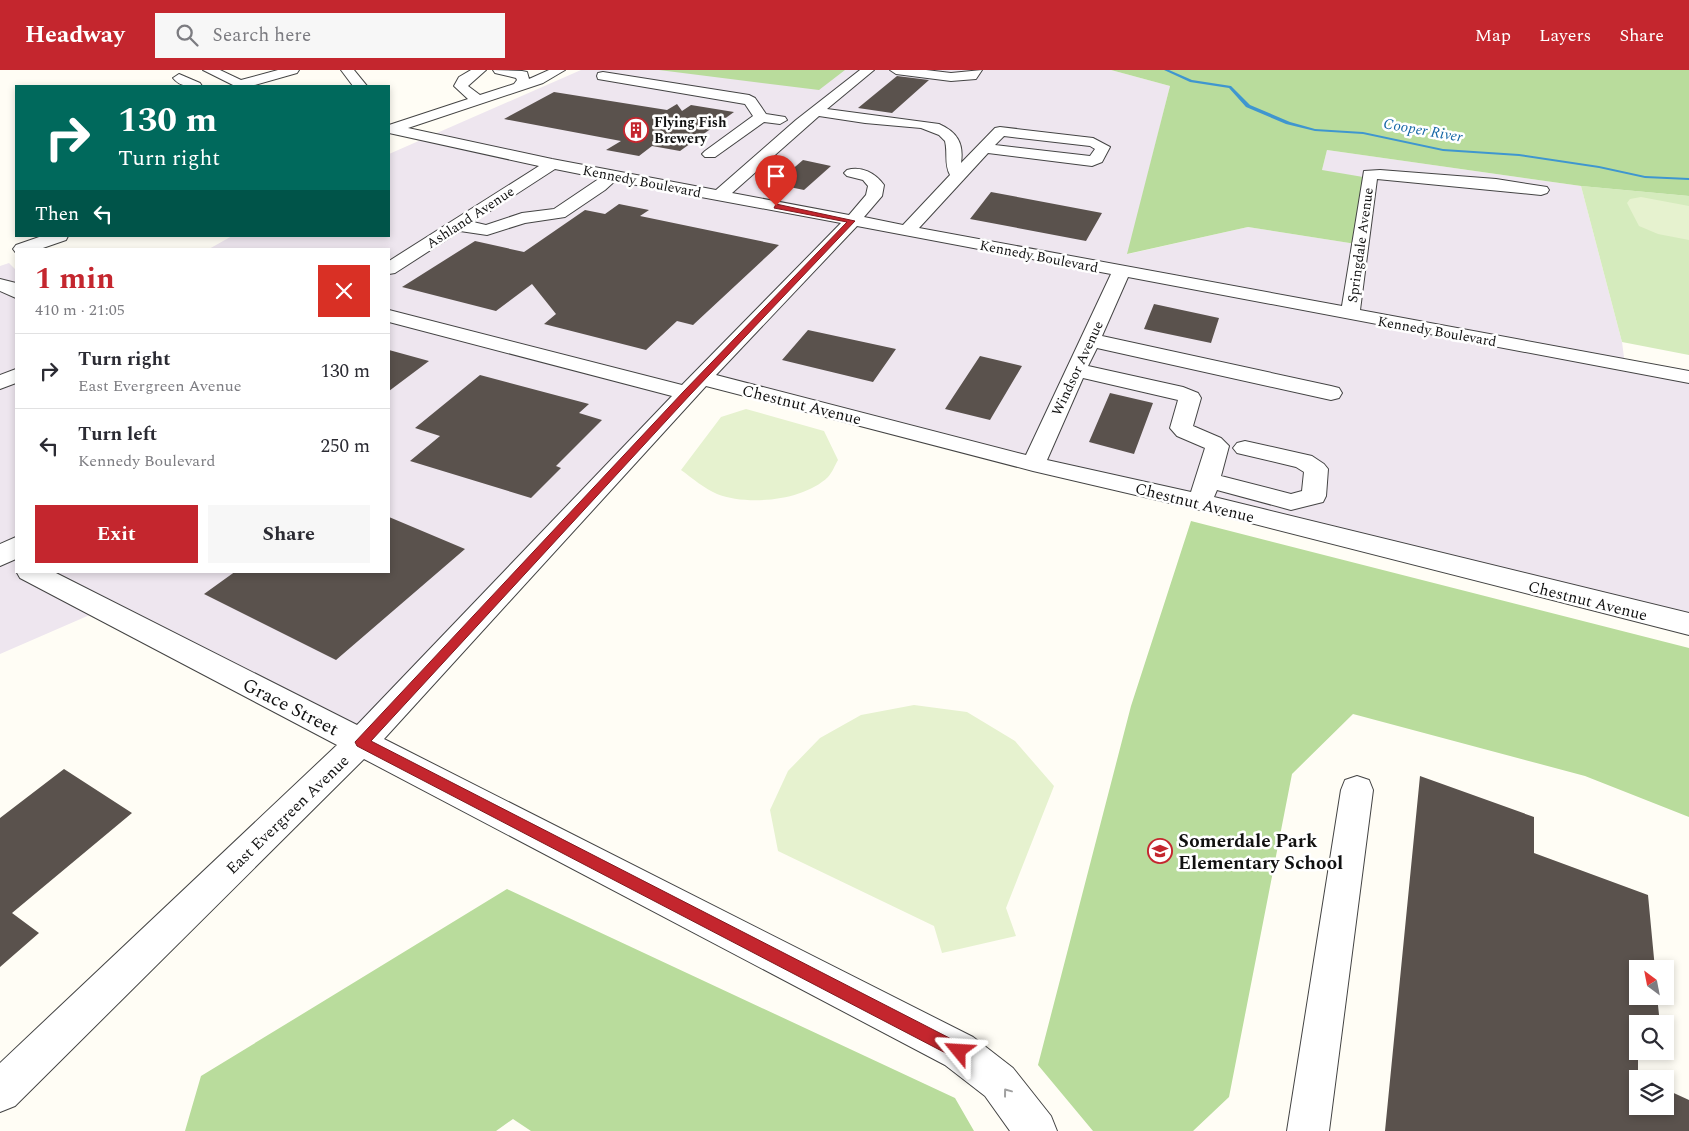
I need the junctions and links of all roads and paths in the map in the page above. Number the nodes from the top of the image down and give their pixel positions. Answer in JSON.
{"nodes":[{"id":1,"x":209,"y":70,"type":"edge"},
{"id":2,"x":293,"y":70,"type":"edge"},
{"id":3,"x":347,"y":70,"type":"edge"},
{"id":4,"x":480,"y":70,"type":"edge"},
{"id":5,"x":499,"y":70,"type":"edge"},
{"id":6,"x":558,"y":70,"type":"edge"},
{"id":7,"x":868,"y":70,"type":"edge"},
{"id":8,"x":896,"y":70,"type":"edge"},
{"id":9,"x":976,"y":70,"type":"edge"},
{"id":10,"x":603,"y":76,"type":"dead end"},
{"id":11,"x":179,"y":78,"type":"dead end"},
{"id":12,"x":193,"y":85,"type":"edge"},
{"id":13,"x":242,"y":85,"type":"edge"},
{"id":14,"x":359,"y":85,"type":"edge"},
{"id":15,"x":519,"y":87,"type":"junction"},
{"id":16,"x":479,"y":100,"type":"junction"},
{"id":17,"x":816,"y":112,"type":"junction"},
{"id":18,"x":761,"y":117,"type":"junction"},
{"id":19,"x":801,"y":123,"type":"junction"},
{"id":20,"x":390,"y":128,"type":"edge"},
{"id":21,"x":984,"y":148,"type":"junction"},
{"id":22,"x":710,"y":154,"type":"dead end"},
{"id":23,"x":552,"y":164,"type":"junction"},
{"id":24,"x":852,"y":173,"type":"dead end"},
{"id":25,"x":957,"y":174,"type":"junction"},
{"id":26,"x":612,"y":175,"type":"junction"},
{"id":27,"x":1541,"y":190,"type":"dead end"},
{"id":28,"x":719,"y":196,"type":"junction"},
{"id":29,"x":852,"y":221,"type":"junction"},
{"id":30,"x":457,"y":225,"type":"junction"},
{"id":31,"x":906,"y":231,"type":"junction"},
{"id":32,"x":57,"y":237,"type":"edge"},
{"id":33,"x":24,"y":248,"type":"edge"},
{"id":34,"x":390,"y":268,"type":"edge"},
{"id":35,"x":1121,"y":272,"type":"junction"},
{"id":36,"x":0,"y":285,"type":"edge"},
{"id":37,"x":15,"y":291,"type":"edge"},
{"id":38,"x":1350,"y":315,"type":"junction"},
{"id":39,"x":390,"y":316,"type":"edge"},
{"id":40,"x":1090,"y":340,"type":"junction"},
{"id":41,"x":1076,"y":370,"type":"junction"},
{"id":42,"x":15,"y":376,"type":"edge"},
{"id":43,"x":1683,"y":376,"type":"edge"},
{"id":44,"x":0,"y":383,"type":"edge"},
{"id":45,"x":694,"y":385,"type":"junction"},
{"id":46,"x":1331,"y":393,"type":"dead end"},
{"id":47,"x":1689,"y":398,"type":"edge"},
{"id":48,"x":1245,"y":448,"type":"dead end"},
{"id":49,"x":1033,"y":464,"type":"junction"},
{"id":50,"x":1204,"y":491,"type":"junction"},
{"id":51,"x":15,"y":547,"type":"edge"},
{"id":52,"x":0,"y":557,"type":"edge"},
{"id":53,"x":15,"y":564,"type":"edge"},
{"id":54,"x":33,"y":573,"type":"edge"},
{"id":55,"x":1689,"y":624,"type":"edge"},
{"id":56,"x":361,"y":742,"type":"junction"},
{"id":57,"x":1356,"y":790,"type":"dead end"},
{"id":58,"x":0,"y":1091,"type":"edge"},
{"id":59,"x":1036,"y":1131,"type":"edge"},
{"id":60,"x":1308,"y":1131,"type":"edge"}],
"edges":[{"from":1,"to":13,"type":"street"},
{"from":2,"to":13,"type":"street"},
{"from":3,"to":14,"type":"street"},
{"from":4,"to":16,"type":"street"},
{"from":5,"to":15,"type":"street"},
{"from":6,"to":15,"type":"street"},
{"from":7,"to":17,"type":"street"},
{"from":8,"to":9,"type":"street"},
{"from":10,"to":18,"type":"street"},
{"from":11,"to":12,"type":"street"},
{"from":15,"to":16,"type":"street"},
{"from":16,"to":20,"type":"street"},
{"from":17,"to":19,"type":"street"},
{"from":17,"to":25,"type":"street"},
{"from":18,"to":19,"type":"street"},
{"from":18,"to":22,"type":"street"},
{"from":19,"to":28,"type":"street"},
{"from":20,"to":23,"type":"street","name":"Kennedy Boulevard"},
{"from":21,"to":21,"type":"street"},
{"from":21,"to":25,"type":"street"},
{"from":23,"to":26,"type":"street","name":"Kennedy Boulevard"},
{"from":23,"to":30,"type":"street","name":"Ashland Avenue"},
{"from":24,"to":29,"type":"street","name":"East Evergreen Avenue"},
{"from":25,"to":31,"type":"street"},
{"from":26,"to":28,"type":"street","name":"Kennedy Boulevard"},
{"from":26,"to":30,"type":"street"},
{"from":27,"to":38,"type":"street","name":"Springdale Avenue"},
{"from":28,"to":29,"type":"street","name":"Kennedy Boulevard"},
{"from":29,"to":31,"type":"street","name":"Kennedy Boulevard"},
{"from":29,"to":45,"type":"street","name":"East Evergreen Avenue"},
{"from":30,"to":34,"type":"street","name":"Ashland Avenue"},
{"from":31,"to":35,"type":"street","name":"Kennedy Boulevard"},
{"from":32,"to":33,"type":"street"},
{"from":35,"to":38,"type":"street","name":"Kennedy Boulevard"},
{"from":35,"to":40,"type":"street","name":"Windsor Avenue"},
{"from":36,"to":37,"type":"street"},
{"from":38,"to":43,"type":"street","name":"Kennedy Boulevard"},
{"from":39,"to":45,"type":"street","name":"Chestnut Avenue"},
{"from":40,"to":41,"type":"street","name":"Windsor Avenue"},
{"from":40,"to":46,"type":"street"},
{"from":41,"to":49,"type":"street","name":"Windsor Avenue"},
{"from":41,"to":50,"type":"street"},
{"from":42,"to":44,"type":"street"},
{"from":43,"to":47,"type":"street"},
{"from":45,"to":49,"type":"street","name":"Chestnut Avenue"},
{"from":45,"to":56,"type":"street","name":"East Evergreen Avenue"},
{"from":48,"to":50,"type":"street"},
{"from":49,"to":50,"type":"street","name":"Chestnut Avenue"},
{"from":50,"to":55,"type":"street","name":"Chestnut Avenue"},
{"from":51,"to":52,"type":"street"},
{"from":52,"to":53,"type":"street"},
{"from":54,"to":56,"type":"street","name":"Grace Street"},
{"from":56,"to":58,"type":"street","name":"East Evergreen Avenue"},
{"from":59,"to":56,"type":"street","name":"Grace Street","one_way":true},
{"from":57,"to":60,"type":"street"}]}
